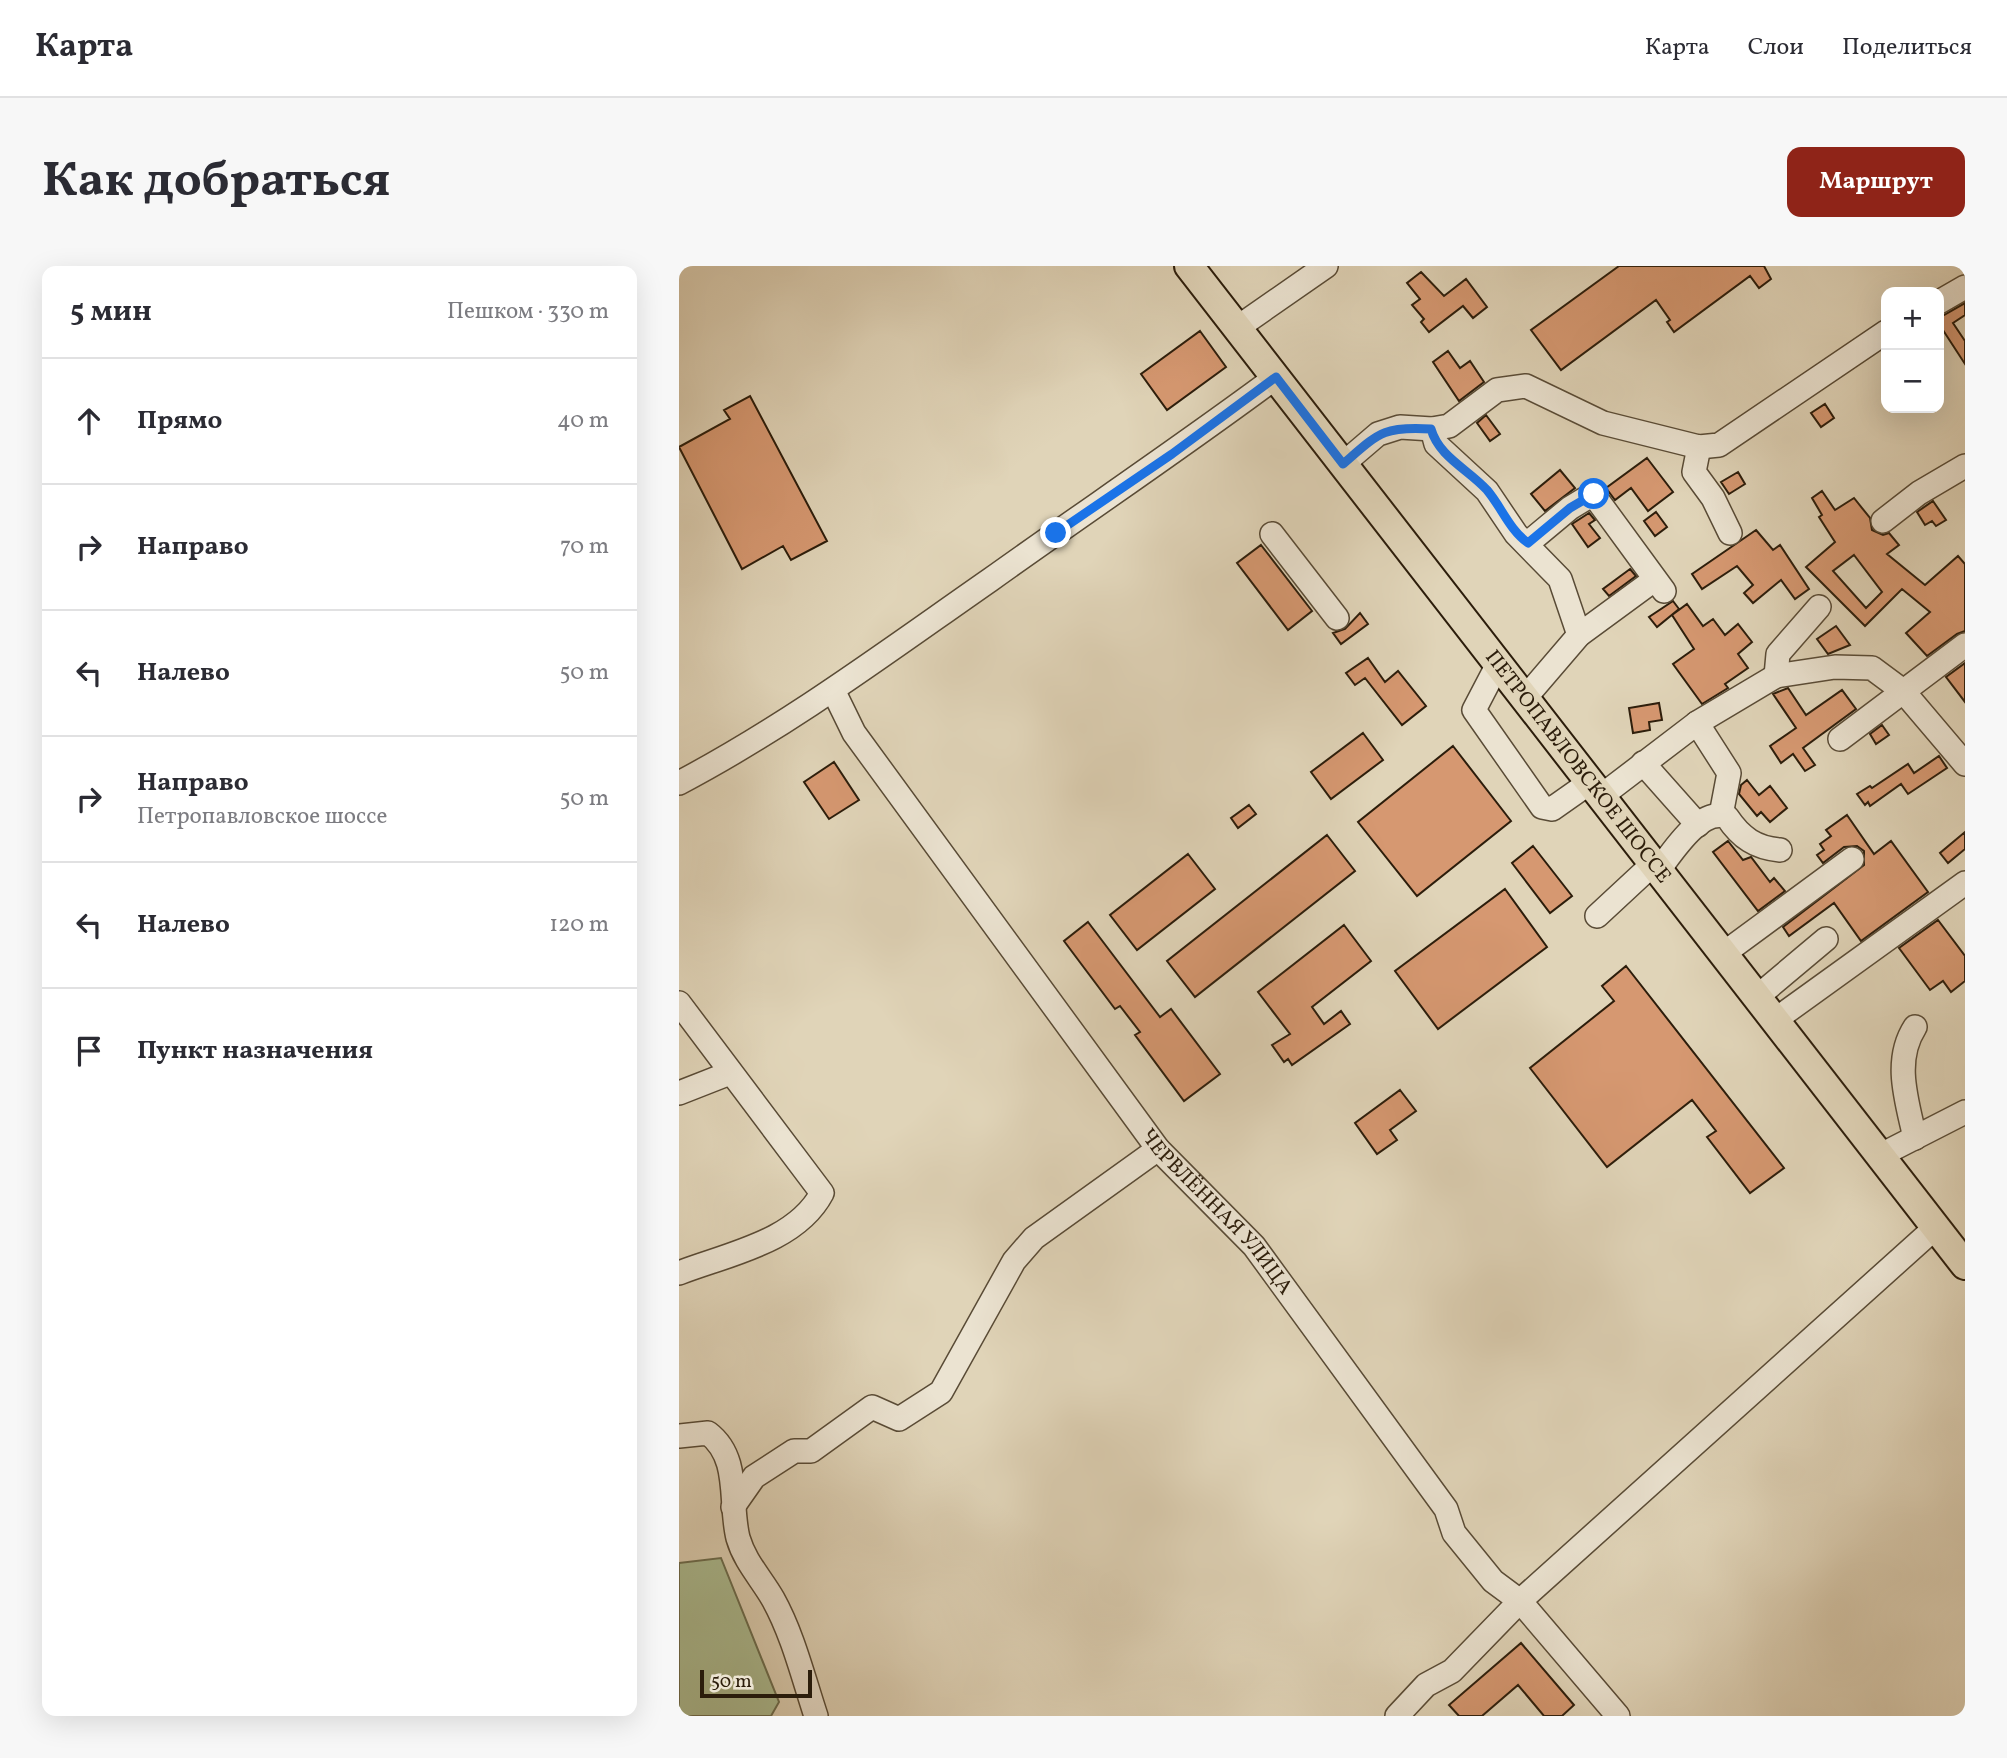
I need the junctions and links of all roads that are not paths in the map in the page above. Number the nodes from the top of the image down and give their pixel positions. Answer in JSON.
{"nodes":[{"id":1,"x":1189,"y":266,"type":"edge"},
{"id":2,"x":1326,"y":266,"type":"edge"},
{"id":3,"x":1965,"y":287,"type":"edge"},
{"id":4,"x":1944,"y":299,"type":"edge"},
{"id":5,"x":1237,"y":328,"type":"junction"},
{"id":6,"x":1881,"y":335,"type":"edge"},
{"id":7,"x":1276,"y":377,"type":"junction"},
{"id":8,"x":1431,"y":429,"type":"junction"},
{"id":9,"x":1699,"y":447,"type":"junction"},
{"id":10,"x":1343,"y":464,"type":"junction"},
{"id":11,"x":1965,"y":466,"type":"edge"},
{"id":12,"x":1883,"y":521,"type":"dead end"},
{"id":13,"x":1730,"y":533,"type":"dead end"},
{"id":14,"x":1272,"y":534,"type":"dead end"},
{"id":15,"x":1528,"y":543,"type":"junction"},
{"id":16,"x":1819,"y":607,"type":"dead end"},
{"id":17,"x":1337,"y":618,"type":"dead end"},
{"id":18,"x":1579,"y":635,"type":"junction"},
{"id":19,"x":1965,"y":645,"type":"edge"},
{"id":20,"x":1498,"y":664,"type":"junction"},
{"id":21,"x":1776,"y":676,"type":"junction"},
{"id":22,"x":833,"y":690,"type":"junction"},
{"id":23,"x":1903,"y":691,"type":"junction"},
{"id":24,"x":1525,"y":698,"type":"junction"},
{"id":25,"x":1697,"y":723,"type":"junction"},
{"id":26,"x":1840,"y":739,"type":"dead end"},
{"id":27,"x":1643,"y":763,"type":"junction"},
{"id":28,"x":1965,"y":764,"type":"edge"},
{"id":29,"x":679,"y":783,"type":"edge"},
{"id":30,"x":1595,"y":790,"type":"junction"},
{"id":31,"x":1721,"y":815,"type":"junction"},
{"id":32,"x":1698,"y":825,"type":"junction"},
{"id":33,"x":1780,"y":850,"type":"dead end"},
{"id":34,"x":1852,"y":859,"type":"dead end"},
{"id":35,"x":1655,"y":867,"type":"junction"},
{"id":36,"x":1965,"y":883,"type":"edge"},
{"id":37,"x":1597,"y":916,"type":"dead end"},
{"id":38,"x":1826,"y":939,"type":"dead end"},
{"id":39,"x":1723,"y":954,"type":"junction"},
{"id":40,"x":1757,"y":997,"type":"junction"},
{"id":41,"x":679,"y":1003,"type":"edge"},
{"id":42,"x":1775,"y":1020,"type":"junction"},
{"id":43,"x":1916,"y":1027,"type":"dead end"},
{"id":44,"x":730,"y":1073,"type":"junction"},
{"id":45,"x":679,"y":1093,"type":"edge"},
{"id":46,"x":1965,"y":1112,"type":"edge"},
{"id":47,"x":1915,"y":1138,"type":"junction"},
{"id":48,"x":1158,"y":1149,"type":"junction"},
{"id":49,"x":1881,"y":1155,"type":"junction"},
{"id":50,"x":1936,"y":1227,"type":"junction"},
{"id":51,"x":1965,"y":1265,"type":"edge"},
{"id":52,"x":679,"y":1273,"type":"edge"},
{"id":53,"x":679,"y":1436,"type":"edge"},
{"id":54,"x":733,"y":1507,"type":"junction"},
{"id":55,"x":1520,"y":1601,"type":"junction"},
{"id":56,"x":816,"y":1716,"type":"edge"},
{"id":57,"x":1397,"y":1716,"type":"edge"},
{"id":58,"x":1618,"y":1716,"type":"edge"}],
"edges":[{"from":1,"to":5,"type":"main road","name":"ПЕТРОПАВЛОВСКОЕ ШОССЕ"},
{"from":2,"to":5,"type":"street"},
{"from":3,"to":4,"type":"street"},
{"from":5,"to":7,"type":"main road","name":"ПЕТРОПАВЛОВСКОЕ ШОССЕ"},
{"from":6,"to":9,"type":"street"},
{"from":7,"to":10,"type":"main road","name":"ПЕТРОПАВЛОВСКОЕ ШОССЕ"},
{"from":7,"to":22,"type":"street"},
{"from":8,"to":9,"type":"street"},
{"from":8,"to":10,"type":"street"},
{"from":8,"to":15,"type":"street"},
{"from":9,"to":13,"type":"street"},
{"from":10,"to":20,"type":"main road","name":"ПЕТРОПАВЛОВСКОЕ ШОССЕ"},
{"from":11,"to":12,"type":"street"},
{"from":14,"to":17,"type":"street"},
{"from":15,"to":18,"type":"street"},
{"from":15,"to":18,"type":"street"},
{"from":16,"to":21,"type":"street"},
{"from":18,"to":24,"type":"street"},
{"from":19,"to":23,"type":"street"},
{"from":20,"to":24,"type":"main road","name":"ПЕТРОПАВЛОВСКОЕ ШОССЕ"},
{"from":20,"to":30,"type":"street"},
{"from":21,"to":23,"type":"street"},
{"from":21,"to":25,"type":"street"},
{"from":22,"to":29,"type":"street"},
{"from":22,"to":48,"type":"street","name":"ЧЕРВЛЁННАЯ УЛИЦА"},
{"from":23,"to":26,"type":"street"},
{"from":23,"to":28,"type":"street"},
{"from":24,"to":30,"type":"main road","name":"ПЕТРОПАВЛОВСКОЕ ШОССЕ"},
{"from":25,"to":27,"type":"street"},
{"from":25,"to":31,"type":"street"},
{"from":27,"to":30,"type":"street"},
{"from":27,"to":32,"type":"street"},
{"from":30,"to":35,"type":"main road","name":"ПЕТРОПАВЛОВСКОЕ ШОССЕ"},
{"from":31,"to":32,"type":"street"},
{"from":31,"to":33,"type":"street"},
{"from":32,"to":35,"type":"street"},
{"from":34,"to":39,"type":"street"},
{"from":35,"to":37,"type":"street"},
{"from":35,"to":39,"type":"main road","name":"ПЕТРОПАВЛОВСКОЕ ШОССЕ"},
{"from":36,"to":42,"type":"street"},
{"from":38,"to":40,"type":"street"},
{"from":39,"to":40,"type":"main road","name":"ПЕТРОПАВЛОВСКОЕ ШОССЕ"},
{"from":40,"to":42,"type":"main road","name":"ПЕТРОПАВЛОВСКОЕ ШОССЕ"},
{"from":41,"to":44,"type":"street"},
{"from":42,"to":49,"type":"main road","name":"ПЕТРОПАВЛОВСКОЕ ШОССЕ"},
{"from":43,"to":47,"type":"street"},
{"from":44,"to":45,"type":"street"},
{"from":44,"to":52,"type":"street"},
{"from":46,"to":47,"type":"street"},
{"from":47,"to":49,"type":"street"},
{"from":48,"to":54,"type":"street"},
{"from":48,"to":55,"type":"street","name":"ЧЕРВЛЁННАЯ УЛИЦА"},
{"from":49,"to":50,"type":"main road","name":"ПЕТРОПАВЛОВСКОЕ ШОССЕ"},
{"from":50,"to":51,"type":"main road","name":"ПЕТРОПАВЛОВСКОЕ ШОССЕ"},
{"from":50,"to":55,"type":"street"},
{"from":53,"to":54,"type":"street"},
{"from":54,"to":56,"type":"street"},
{"from":55,"to":57,"type":"street"},
{"from":55,"to":58,"type":"street","name":"ЧЕРВЛЁННАЯ УЛИЦА"}]}
